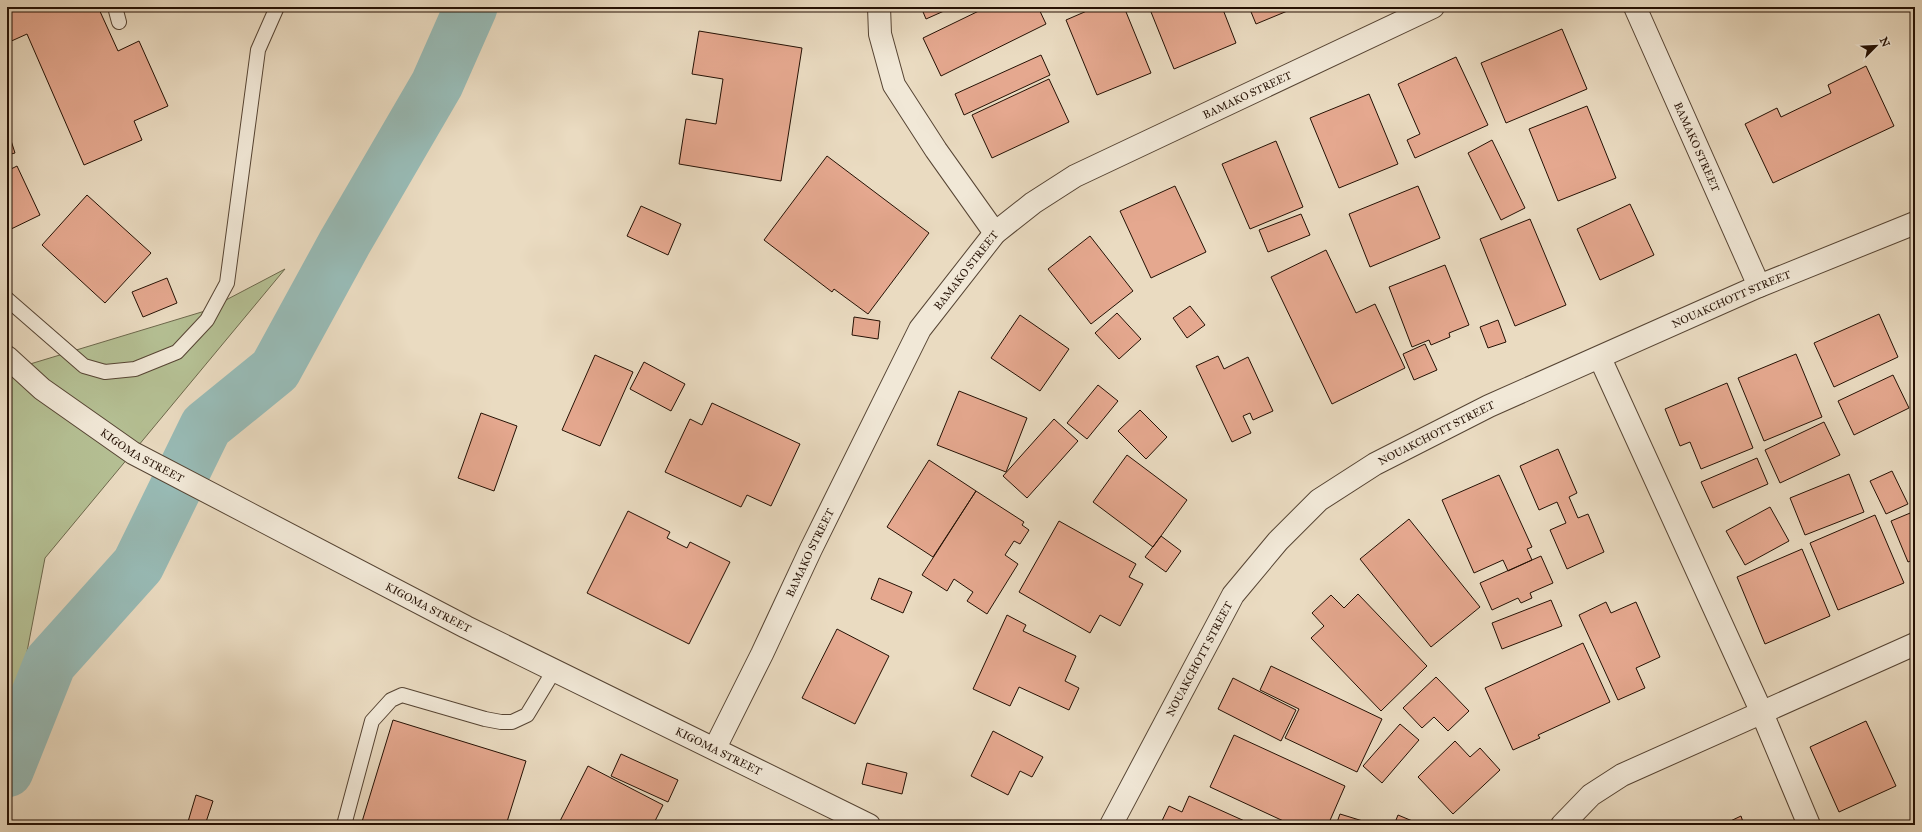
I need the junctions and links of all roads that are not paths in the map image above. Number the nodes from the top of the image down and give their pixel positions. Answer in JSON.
{"nodes":[{"id":1,"x":115,"y":7,"type":"edge"},
{"id":2,"x":277,"y":7,"type":"edge"},
{"id":3,"x":879,"y":7,"type":"edge"},
{"id":4,"x":1433,"y":7,"type":"edge"},
{"id":5,"x":1635,"y":7,"type":"edge"},
{"id":6,"x":119,"y":22,"type":"dead end"},
{"id":7,"x":1915,"y":223,"type":"edge"},
{"id":8,"x":995,"y":232,"type":"junction"},
{"id":9,"x":1759,"y":286,"type":"junction"},
{"id":10,"x":7,"y":299,"type":"edge"},
{"id":11,"x":7,"y":357,"type":"edge"},
{"id":12,"x":1600,"y":358,"type":"junction"},
{"id":13,"x":1915,"y":644,"type":"edge"},
{"id":14,"x":555,"y":669,"type":"junction"},
{"id":15,"x":1762,"y":713,"type":"junction"},
{"id":16,"x":715,"y":748,"type":"junction"},
{"id":17,"x":344,"y":825,"type":"edge"},
{"id":18,"x":869,"y":825,"type":"edge"},
{"id":19,"x":1111,"y":825,"type":"edge"},
{"id":20,"x":1562,"y":825,"type":"edge"},
{"id":21,"x":1809,"y":825,"type":"edge"}],
"edges":[{"from":1,"to":6,"type":"lane"},
{"from":2,"to":10,"type":"lane"},
{"from":3,"to":8,"type":"street"},
{"from":4,"to":8,"type":"street","name":"BAMAKO STREET"},
{"from":5,"to":9,"type":"street","name":"BAMAKO STREET"},
{"from":7,"to":9,"type":"street","name":"NOUAKCHOTT STREET"},
{"from":8,"to":16,"type":"street","name":"BAMAKO STREET"},
{"from":9,"to":12,"type":"street","name":"NOUAKCHOTT STREET"},
{"from":11,"to":14,"type":"street","name":"KIGOMA STREET"},
{"from":12,"to":15,"type":"street"},
{"from":12,"to":19,"type":"street","name":"NOUAKCHOTT STREET"},
{"from":13,"to":15,"type":"street"},
{"from":14,"to":16,"type":"street","name":"KIGOMA STREET"},
{"from":14,"to":17,"type":"lane"},
{"from":15,"to":20,"type":"street"},
{"from":15,"to":21,"type":"street"},
{"from":16,"to":18,"type":"street","name":"KIGOMA STREET"}]}
